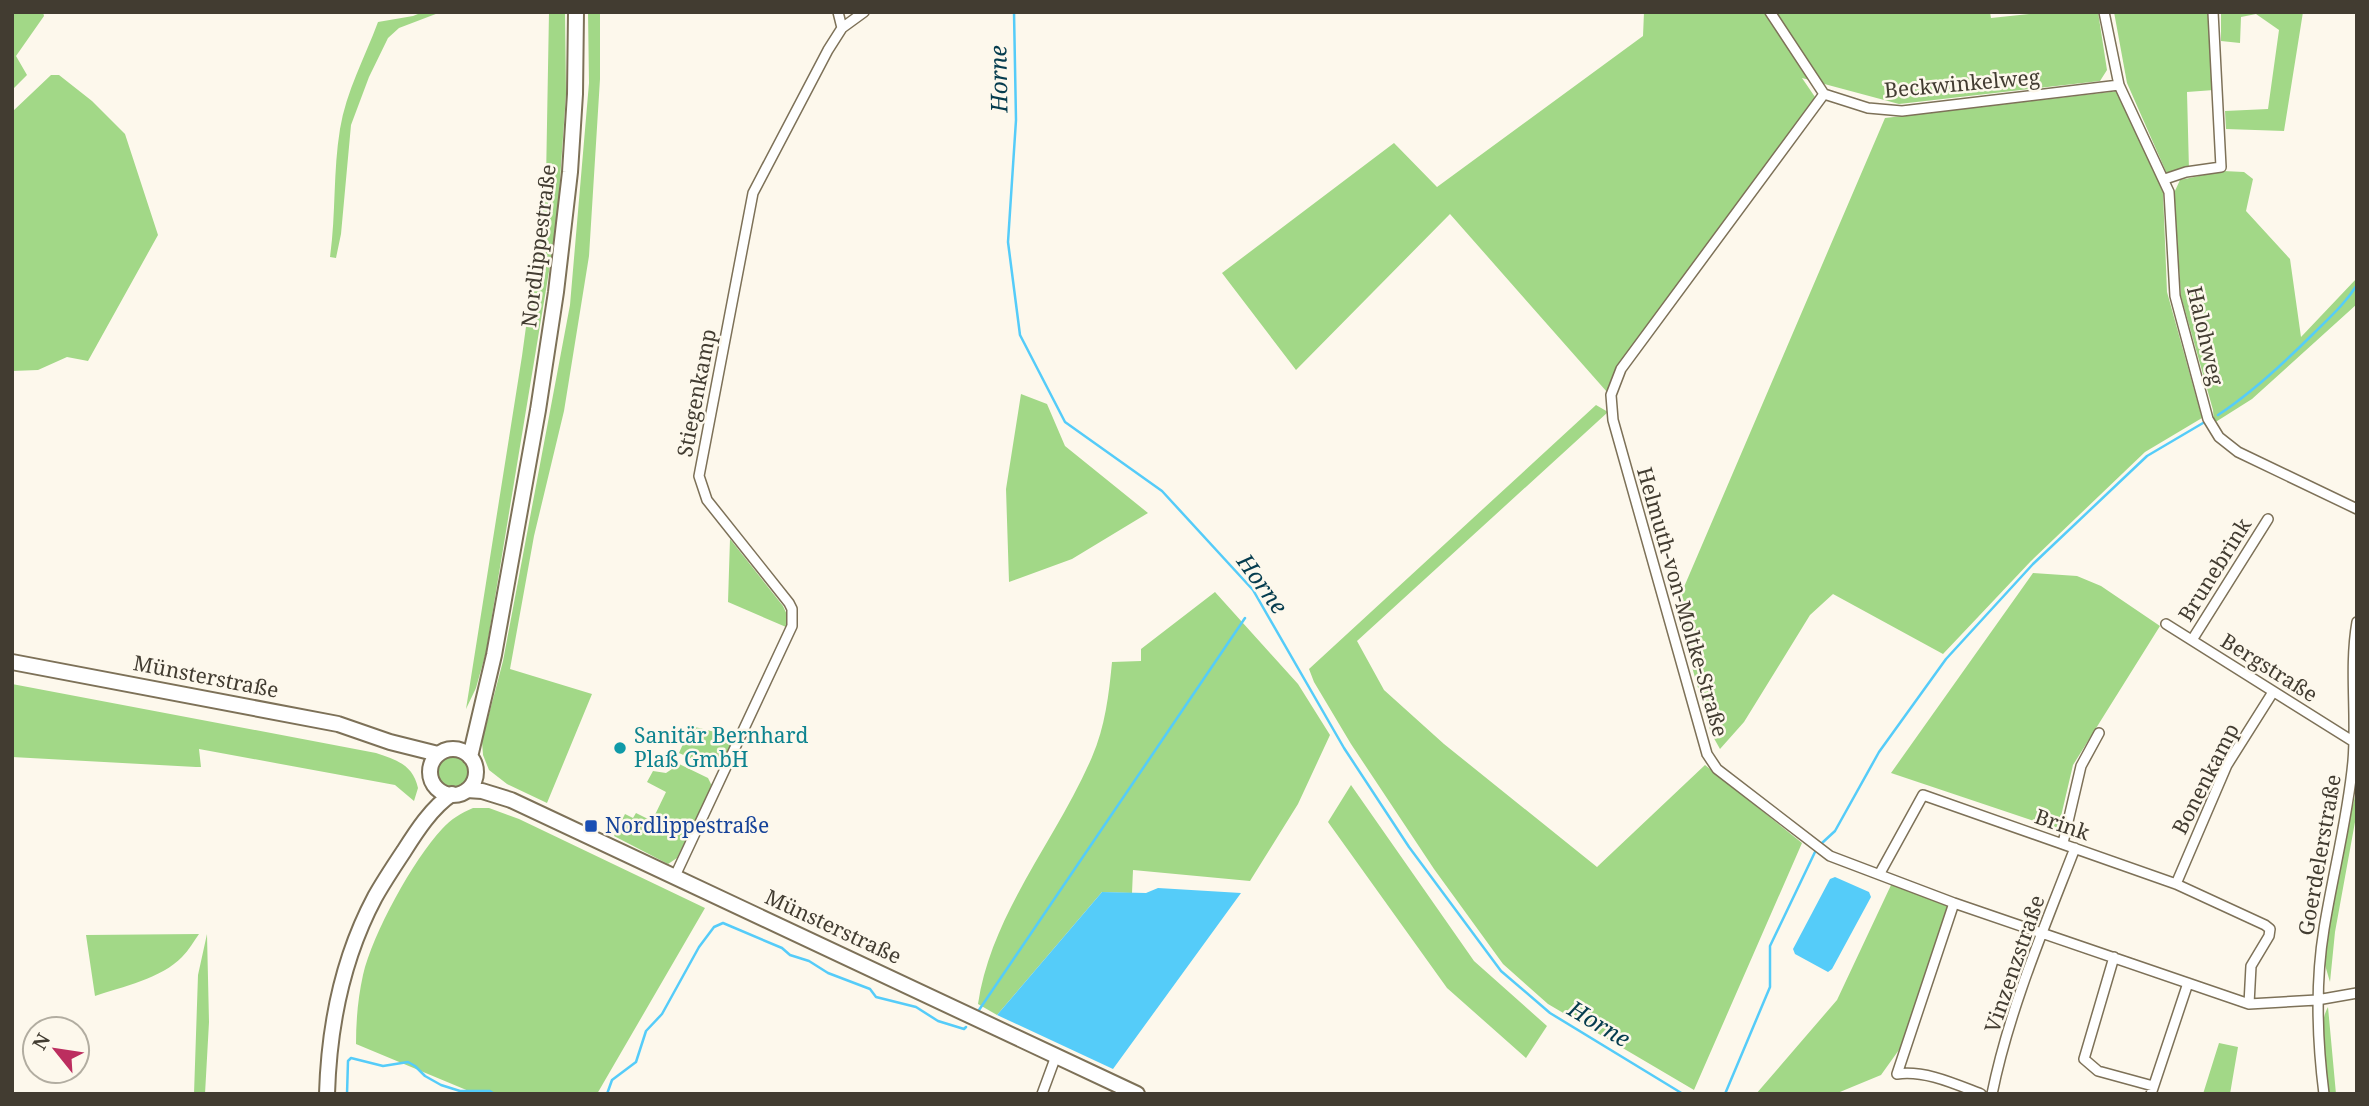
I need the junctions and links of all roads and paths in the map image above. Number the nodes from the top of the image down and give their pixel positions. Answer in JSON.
{"nodes":[{"id":1,"x":576,"y":12,"type":"edge"},
{"id":2,"x":838,"y":12,"type":"edge"},
{"id":3,"x":864,"y":12,"type":"edge"},
{"id":4,"x":1770,"y":12,"type":"edge"},
{"id":5,"x":2105,"y":12,"type":"edge"},
{"id":6,"x":2213,"y":12,"type":"edge"},
{"id":7,"x":842,"y":28,"type":"junction"},
{"id":8,"x":2119,"y":85,"type":"junction"},
{"id":9,"x":1824,"y":94,"type":"junction"},
{"id":10,"x":2165,"y":180,"type":"junction"},
{"id":11,"x":2357,"y":509,"type":"edge"},
{"id":12,"x":2269,"y":519,"type":"dead end"},
{"id":13,"x":2357,"y":622,"type":"edge"},
{"id":14,"x":2166,"y":624,"type":"dead end"},
{"id":15,"x":2192,"y":640,"type":"junction"},
{"id":16,"x":2355,"y":645,"type":"edge"},
{"id":17,"x":12,"y":662,"type":"edge"},
{"id":18,"x":485,"y":689,"type":"junction"},
{"id":19,"x":2273,"y":692,"type":"junction"},
{"id":20,"x":2099,"y":733,"type":"dead end"},
{"id":21,"x":390,"y":742,"type":"junction"},
{"id":22,"x":2354,"y":742,"type":"junction"},
{"id":23,"x":454,"y":749,"type":"junction"},
{"id":24,"x":438,"y":754,"type":"junction"},
{"id":25,"x":470,"y":757,"type":"junction"},
{"id":26,"x":2355,"y":760,"type":"edge"},
{"id":27,"x":475,"y":772,"type":"junction"},
{"id":28,"x":432,"y":777,"type":"junction"},
{"id":29,"x":459,"y":792,"type":"junction"},
{"id":30,"x":511,"y":800,"type":"junction"},
{"id":31,"x":413,"y":837,"type":"junction"},
{"id":32,"x":2063,"y":843,"type":"junction"},
{"id":33,"x":2075,"y":848,"type":"junction"},
{"id":34,"x":1880,"y":873,"type":"junction"},
{"id":35,"x":675,"y":876,"type":"junction"},
{"id":36,"x":2176,"y":884,"type":"junction"},
{"id":37,"x":1954,"y":903,"type":"junction"},
{"id":38,"x":2042,"y":933,"type":"junction"},
{"id":39,"x":2114,"y":957,"type":"junction"},
{"id":40,"x":2188,"y":983,"type":"junction"},
{"id":41,"x":2357,"y":993,"type":"edge"},
{"id":42,"x":2317,"y":1000,"type":"junction"},
{"id":43,"x":2249,"y":1004,"type":"junction"},
{"id":44,"x":1056,"y":1056,"type":"junction"},
{"id":45,"x":2152,"y":1090,"type":"edge"},
{"id":46,"x":1968,"y":1092,"type":"edge"},
{"id":47,"x":327,"y":1094,"type":"edge"},
{"id":48,"x":1042,"y":1094,"type":"edge"},
{"id":49,"x":1137,"y":1094,"type":"edge"},
{"id":50,"x":1981,"y":1094,"type":"edge"},
{"id":51,"x":1992,"y":1094,"type":"edge"},
{"id":52,"x":2324,"y":1094,"type":"edge"}],
"edges":[{"from":1,"to":18,"type":"main road","name":"Nordlippestraße"},
{"from":2,"to":7,"type":"street"},
{"from":3,"to":7,"type":"street"},
{"from":4,"to":9,"type":"street"},
{"from":5,"to":8,"type":"street","name":"Halohweg"},
{"from":6,"to":10,"type":"street"},
{"from":7,"to":35,"type":"street","name":"Stiegenkamp"},
{"from":8,"to":9,"type":"street","name":"Beckwinkelweg"},
{"from":8,"to":10,"type":"street","name":"Halohweg"},
{"from":9,"to":34,"type":"street","name":"Helmuth-von-Moltke-Straße"},
{"from":10,"to":11,"type":"street","name":"Halohweg"},
{"from":12,"to":15,"type":"street","name":"Brunebrink"},
{"from":13,"to":16,"type":"street","name":"Goerdelerstraße"},
{"from":14,"to":15,"type":"street","name":"Bergstraße"},
{"from":15,"to":19,"type":"street","name":"Bergstraße"},
{"from":16,"to":22,"type":"street","name":"Goerdelerstraße"},
{"from":17,"to":21,"type":"main road","name":"Münsterstraße"},
{"from":18,"to":23,"type":"main road","name":"Nordlippestraße"},
{"from":18,"to":25,"type":"main road","name":"Nordlippestraße"},
{"from":19,"to":22,"type":"street","name":"Bergstraße"},
{"from":19,"to":36,"type":"street","name":"Bonenkamp"},
{"from":20,"to":32,"type":"street"},
{"from":21,"to":24,"type":"main road","name":"Münsterstraße"},
{"from":21,"to":28,"type":"main road","name":"Münsterstraße"},
{"from":22,"to":26,"type":"street","name":"Goerdelerstraße"},
{"from":23,"to":24,"type":"main road"},
{"from":23,"to":25,"type":"main road"},
{"from":24,"to":28,"type":"main road"},
{"from":25,"to":27,"type":"main road"},
{"from":26,"to":42,"type":"street","name":"Goerdelerstraße"},
{"from":27,"to":29,"type":"main road"},
{"from":27,"to":30,"type":"main road","name":"Münsterstraße"},
{"from":28,"to":29,"type":"main road"},
{"from":28,"to":31,"type":"main road"},
{"from":29,"to":30,"type":"main road","name":"Münsterstraße"},
{"from":29,"to":31,"type":"main road"},
{"from":30,"to":35,"type":"main road","name":"Münsterstraße"},
{"from":31,"to":47,"type":"main road"},
{"from":32,"to":33,"type":"street","name":"Brink"},
{"from":32,"to":34,"type":"street","name":"Brink"},
{"from":33,"to":36,"type":"street","name":"Brink"},
{"from":33,"to":38,"type":"street","name":"Vinzenzstraße"},
{"from":34,"to":37,"type":"street","name":"Helmuth-von-Moltke-Straße"},
{"from":35,"to":44,"type":"main road","name":"Münsterstraße"},
{"from":36,"to":43,"type":"street","name":"Brink"},
{"from":37,"to":38,"type":"street","name":"Helmuth-von-Moltke-Straße"},
{"from":37,"to":46,"type":"street"},
{"from":38,"to":39,"type":"street","name":"Helmuth-von-Moltke-Straße"},
{"from":38,"to":51,"type":"street","name":"Vinzenzstraße"},
{"from":39,"to":40,"type":"street","name":"Helmuth-von-Moltke-Straße"},
{"from":39,"to":45,"type":"street"},
{"from":40,"to":43,"type":"street","name":"Helmuth-von-Moltke-Straße"},
{"from":40,"to":45,"type":"street"},
{"from":41,"to":42,"type":"street","name":"Helmuth-von-Moltke-Straße"},
{"from":42,"to":43,"type":"street","name":"Helmuth-von-Moltke-Straße"},
{"from":42,"to":52,"type":"street","name":"Goerdelerstraße"},
{"from":44,"to":48,"type":"street"},
{"from":44,"to":49,"type":"main road","name":"Münsterstraße"},
{"from":46,"to":50,"type":"street"}]}
